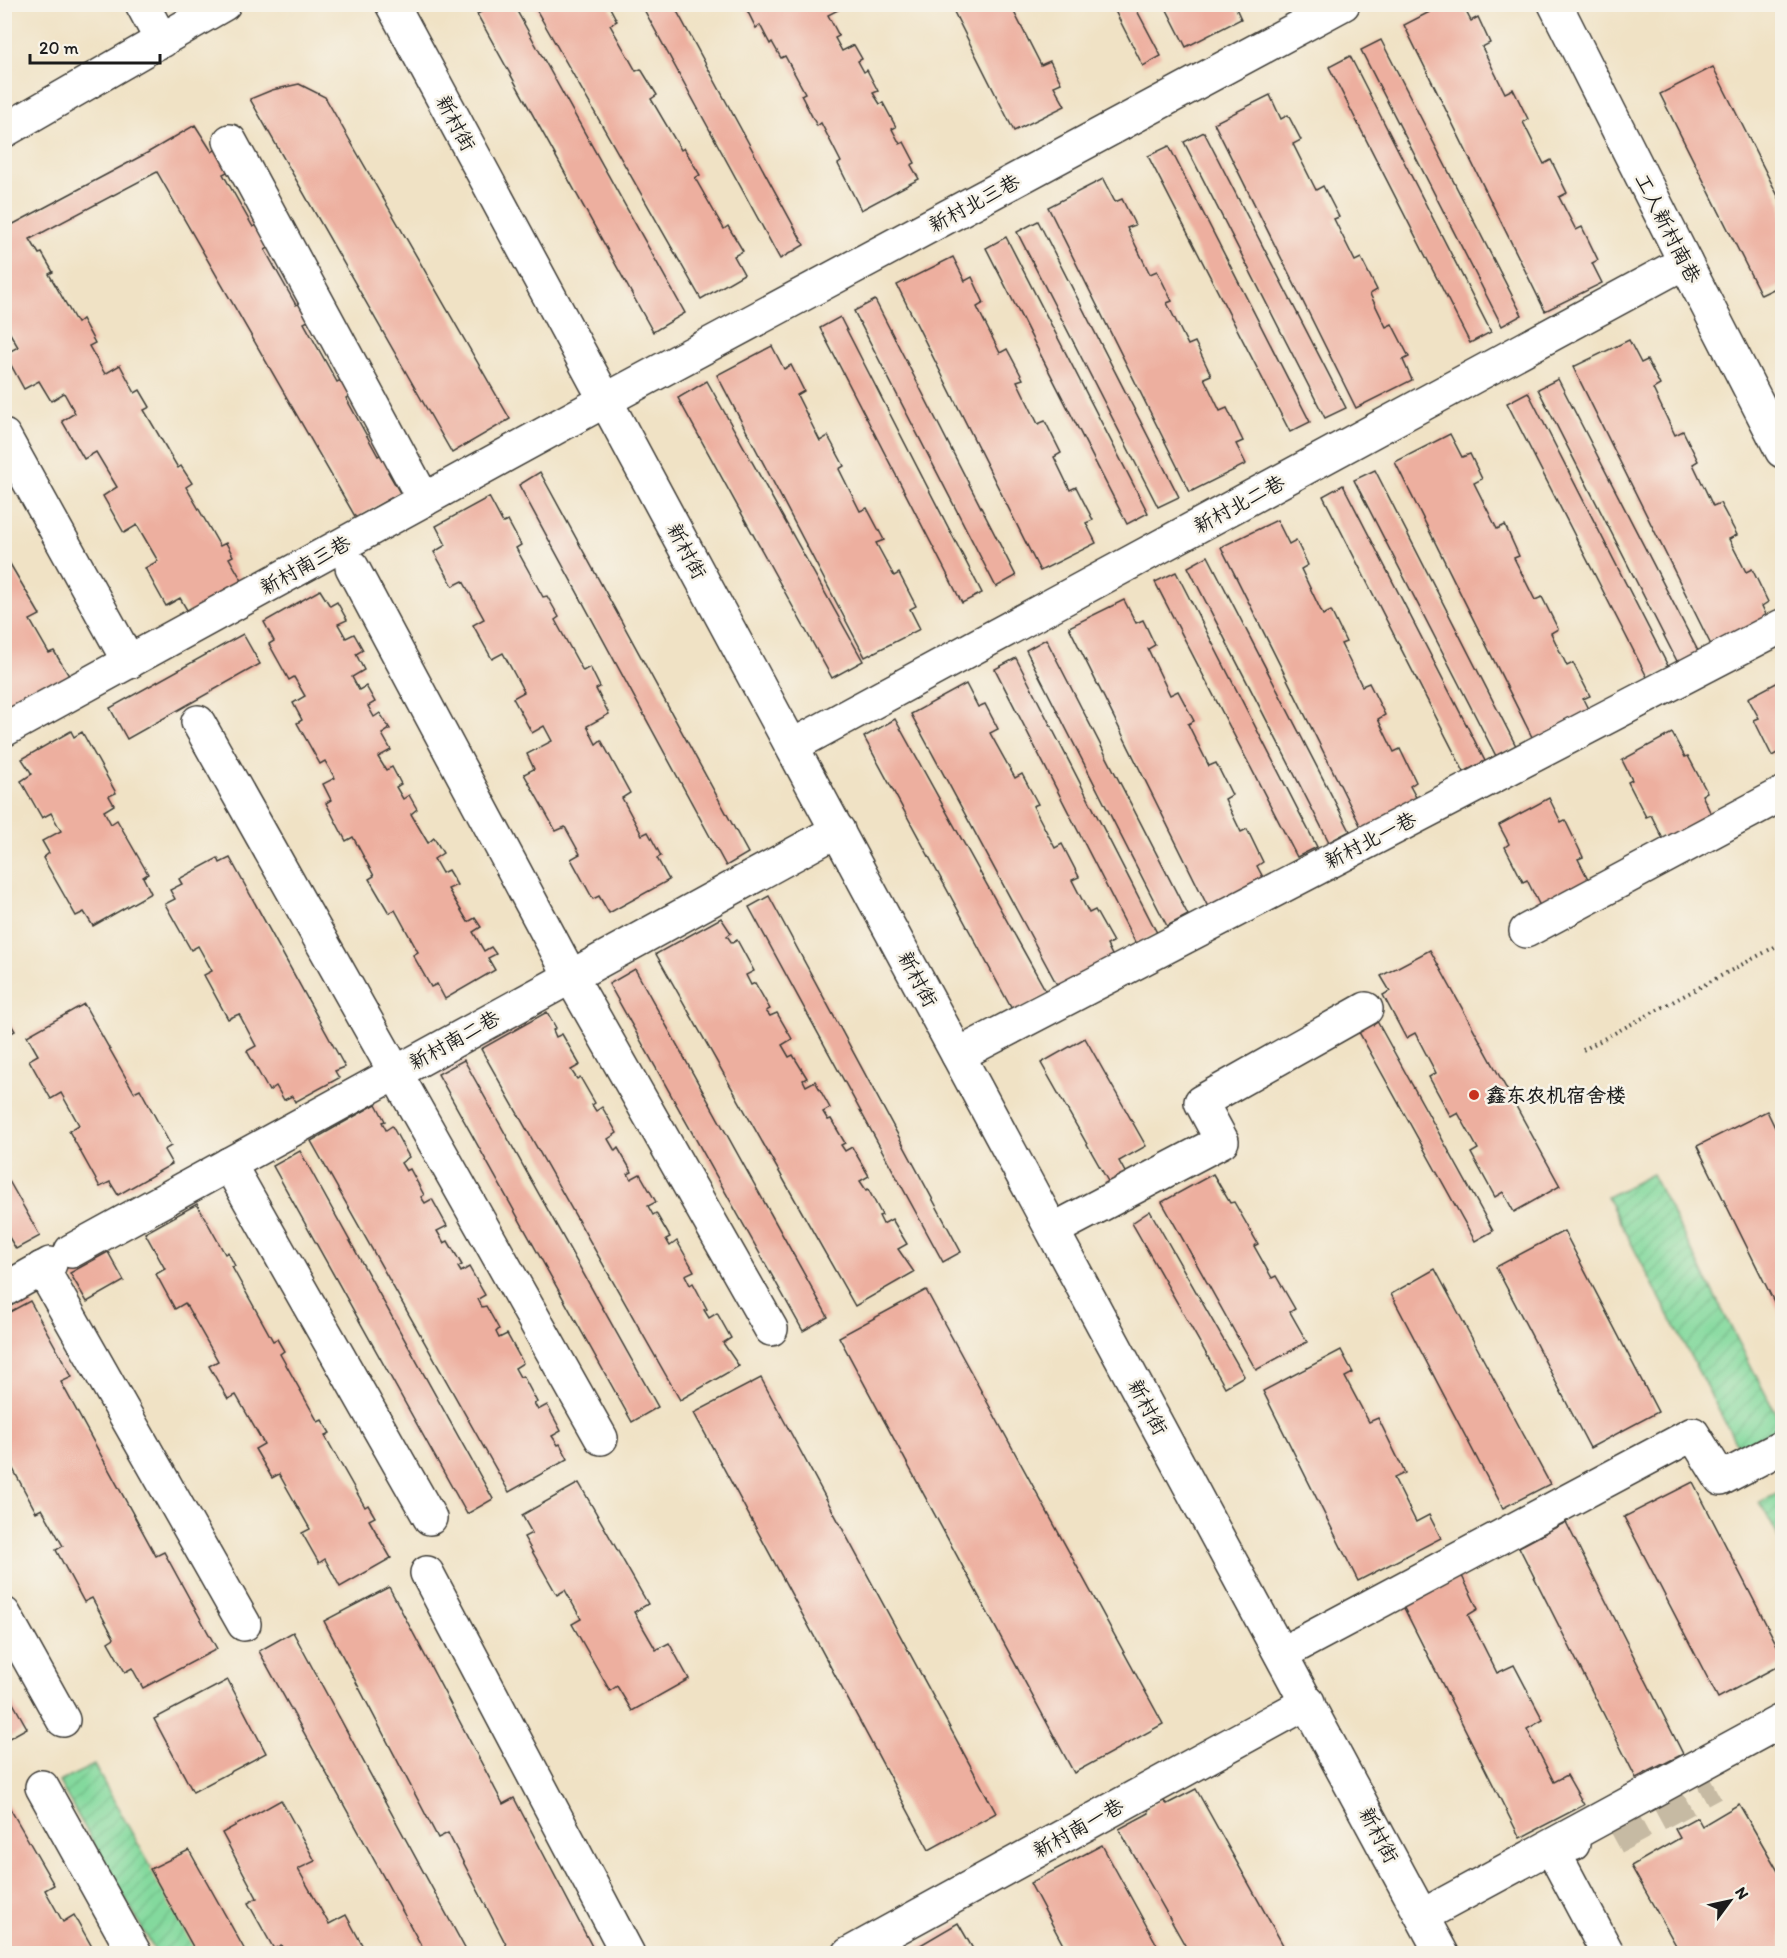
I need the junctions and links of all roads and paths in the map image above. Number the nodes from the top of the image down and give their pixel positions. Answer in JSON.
{"nodes":[{"id":1,"x":142,"y":4,"type":"edge"},
{"id":2,"x":224,"y":4,"type":"edge"},
{"id":3,"x":392,"y":4,"type":"edge"},
{"id":4,"x":1343,"y":4,"type":"edge"},
{"id":5,"x":1555,"y":4,"type":"edge"},
{"id":6,"x":162,"y":41,"type":"junction"},
{"id":7,"x":4,"y":131,"type":"edge"},
{"id":8,"x":230,"y":141,"type":"dead end"},
{"id":9,"x":1685,"y":262,"type":"junction"},
{"id":10,"x":606,"y":400,"type":"junction"},
{"id":11,"x":4,"y":436,"type":"edge"},
{"id":12,"x":1782,"y":451,"type":"edge"},
{"id":13,"x":424,"y":500,"type":"junction"},
{"id":14,"x":352,"y":567,"type":"dead end"},
{"id":15,"x":1782,"y":626,"type":"edge"},
{"id":16,"x":129,"y":662,"type":"junction"},
{"id":17,"x":198,"y":722,"type":"dead end"},
{"id":18,"x":4,"y":730,"type":"edge"},
{"id":19,"x":792,"y":746,"type":"junction"},
{"id":20,"x":1782,"y":794,"type":"edge"},
{"id":21,"x":838,"y":830,"type":"junction"},
{"id":22,"x":1526,"y":930,"type":"dead end"},
{"id":23,"x":1782,"y":943,"type":"edge"},
{"id":24,"x":571,"y":977,"type":"junction"},
{"id":25,"x":1366,"y":1009,"type":"dead end"},
{"id":26,"x":1583,"y":1050,"type":"dead end"},
{"id":27,"x":958,"y":1055,"type":"junction"},
{"id":28,"x":395,"y":1073,"type":"junction"},
{"id":29,"x":229,"y":1164,"type":"junction"},
{"id":30,"x":1053,"y":1230,"type":"junction"},
{"id":31,"x":54,"y":1261,"type":"junction"},
{"id":32,"x":4,"y":1290,"type":"edge"},
{"id":33,"x":771,"y":1329,"type":"dead end"},
{"id":34,"x":601,"y":1438,"type":"dead end"},
{"id":35,"x":1782,"y":1447,"type":"edge"},
{"id":36,"x":430,"y":1518,"type":"dead end"},
{"id":37,"x":427,"y":1574,"type":"dead end"},
{"id":38,"x":4,"y":1614,"type":"edge"},
{"id":39,"x":244,"y":1624,"type":"dead end"},
{"id":40,"x":1281,"y":1654,"type":"junction"},
{"id":41,"x":1308,"y":1702,"type":"junction"},
{"id":42,"x":63,"y":1720,"type":"dead end"},
{"id":43,"x":1782,"y":1729,"type":"edge"},
{"id":44,"x":42,"y":1787,"type":"dead end"},
{"id":45,"x":1614,"y":1838,"type":"tunnel mouth"},
{"id":46,"x":1551,"y":1847,"type":"junction"},
{"id":47,"x":1422,"y":1916,"type":"junction"},
{"id":48,"x":135,"y":1953,"type":"edge"},
{"id":49,"x":628,"y":1953,"type":"edge"},
{"id":50,"x":849,"y":1953,"type":"edge"},
{"id":51,"x":1442,"y":1953,"type":"edge"},
{"id":52,"x":1608,"y":1953,"type":"edge"}],
"edges":[{"from":1,"to":6,"type":"street"},
{"from":2,"to":6,"type":"street"},
{"from":3,"to":10,"type":"street","name":"新村街"},
{"from":4,"to":10,"type":"street","name":"新村北三巷"},
{"from":5,"to":9,"type":"street","name":"工人新村南巷"},
{"from":6,"to":7,"type":"street"},
{"from":8,"to":13,"type":"street"},
{"from":9,"to":12,"type":"street","name":"工人新村南巷"},
{"from":9,"to":19,"type":"street","name":"新村北二巷"},
{"from":10,"to":13,"type":"street","name":"新村南三巷"},
{"from":10,"to":19,"type":"street","name":"新村街"},
{"from":11,"to":16,"type":"street"},
{"from":13,"to":16,"type":"street","name":"新村南三巷"},
{"from":14,"to":24,"type":"street"},
{"from":15,"to":27,"type":"street","name":"新村北一巷"},
{"from":16,"to":18,"type":"street","name":"新村南三巷"},
{"from":17,"to":28,"type":"street"},
{"from":19,"to":21,"type":"street","name":"新村街"},
{"from":20,"to":22,"type":"street"},
{"from":21,"to":24,"type":"street","name":"新村南二巷"},
{"from":21,"to":27,"type":"street","name":"新村街"},
{"from":23,"to":26,"type":"path"},
{"from":24,"to":28,"type":"street","name":"新村南二巷"},
{"from":24,"to":33,"type":"street"},
{"from":25,"to":30,"type":"street"},
{"from":27,"to":30,"type":"street","name":"新村街"},
{"from":28,"to":29,"type":"street","name":"新村南二巷"},
{"from":28,"to":34,"type":"street"},
{"from":29,"to":31,"type":"street","name":"新村南二巷"},
{"from":29,"to":36,"type":"street"},
{"from":30,"to":40,"type":"street","name":"新村街"},
{"from":31,"to":32,"type":"street","name":"新村南二巷"},
{"from":31,"to":39,"type":"street"},
{"from":35,"to":40,"type":"street"},
{"from":37,"to":49,"type":"street"},
{"from":38,"to":42,"type":"street"},
{"from":40,"to":41,"type":"street","name":"新村街"},
{"from":41,"to":47,"type":"street","name":"新村街"},
{"from":41,"to":50,"type":"street","name":"新村南一巷"},
{"from":43,"to":46,"type":"street"},
{"from":44,"to":48,"type":"street"},
{"from":45,"to":46,"type":"street"},
{"from":46,"to":47,"type":"street"},
{"from":46,"to":52,"type":"street"},
{"from":47,"to":51,"type":"street","name":"新村街"}]}
